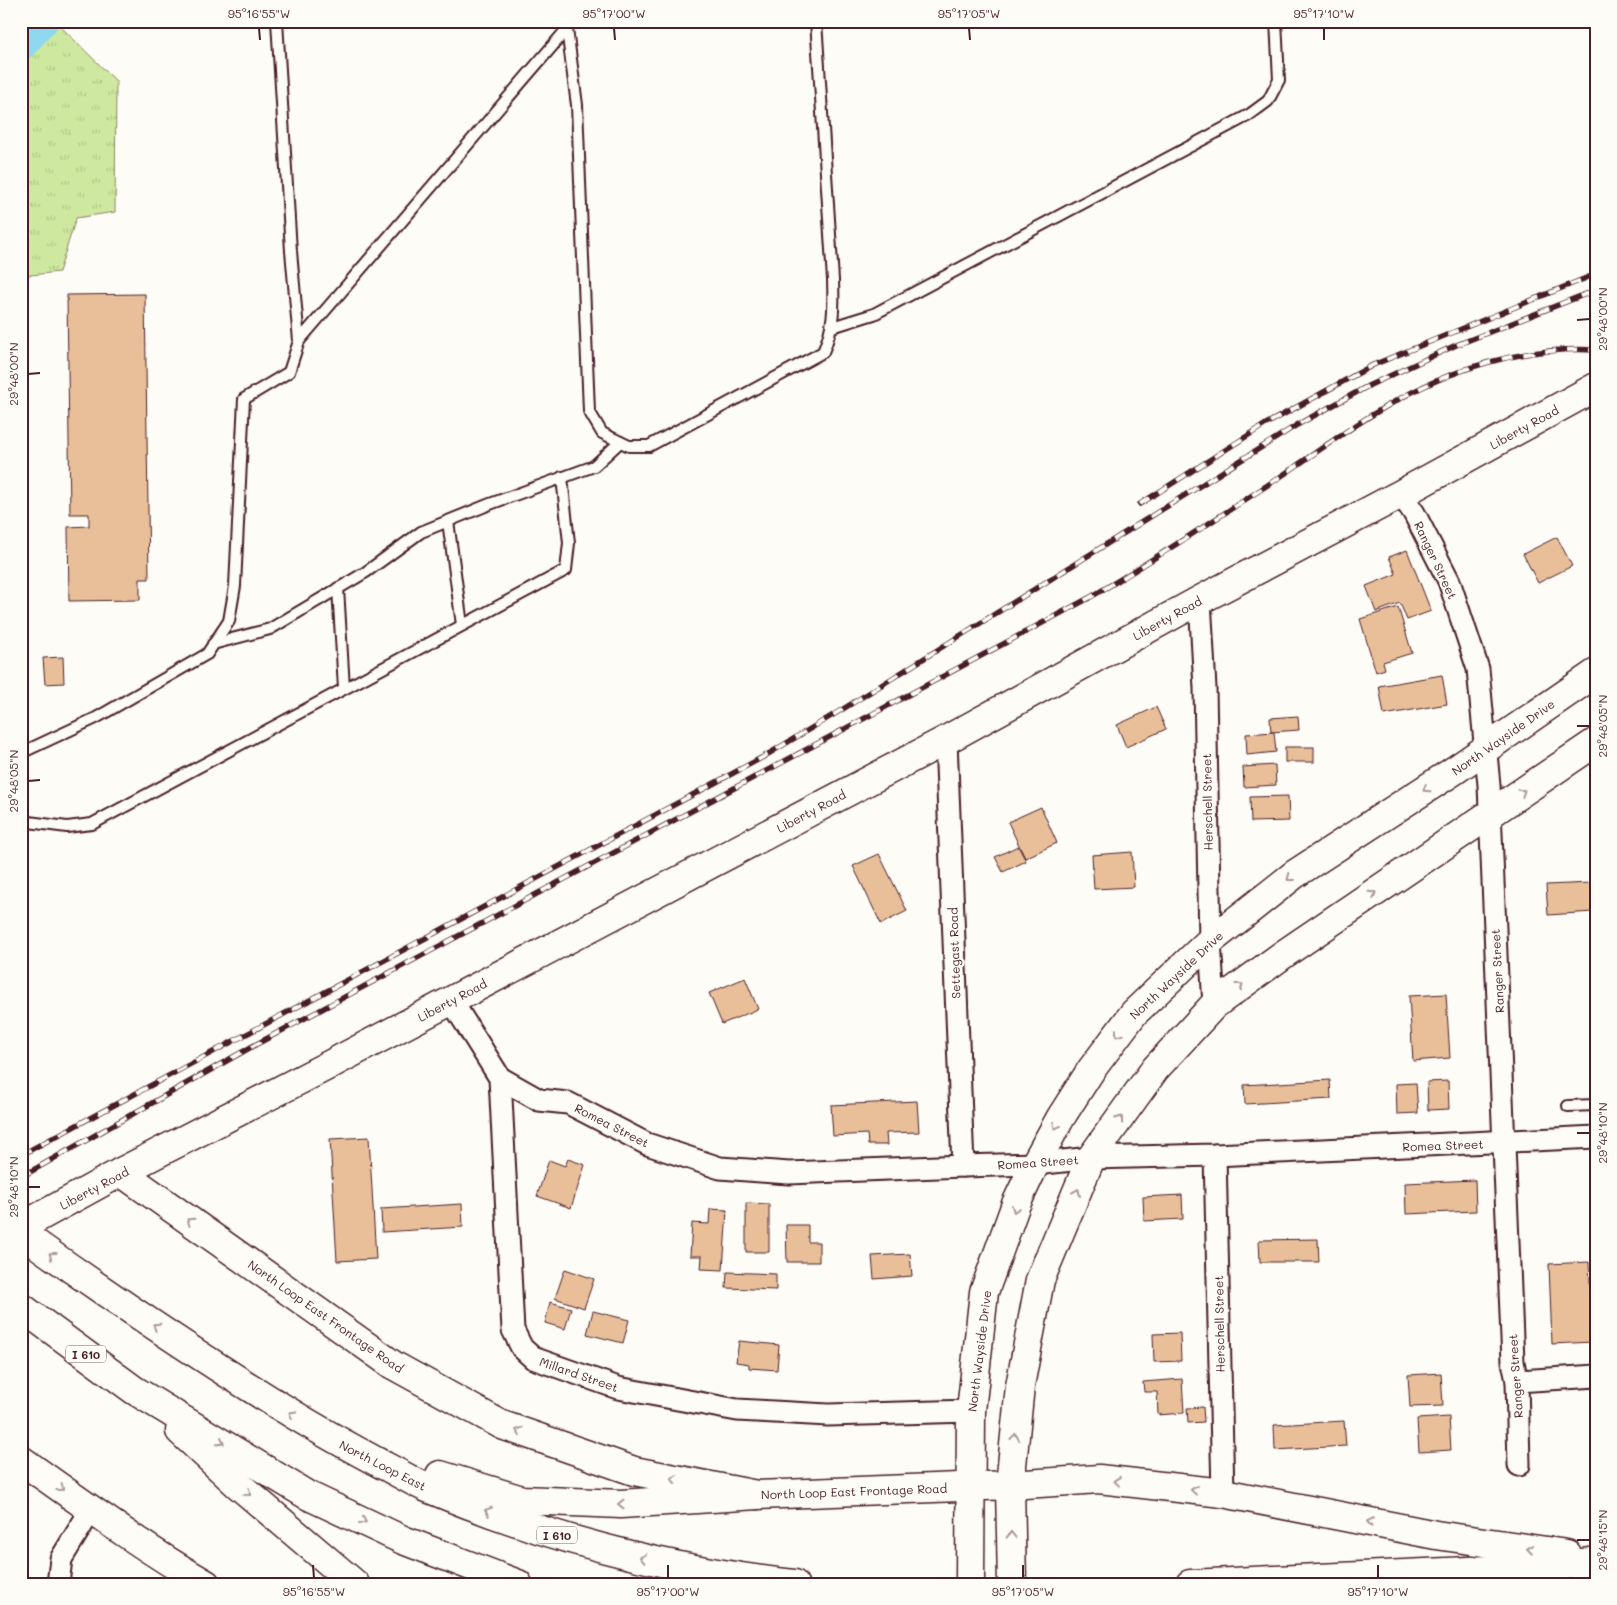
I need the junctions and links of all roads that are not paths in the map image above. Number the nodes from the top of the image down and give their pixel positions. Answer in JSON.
{"nodes":[{"id":1,"x":277,"y":21,"type":"edge"},
{"id":2,"x":816,"y":21,"type":"edge"},
{"id":3,"x":1276,"y":21,"type":"edge"},
{"id":4,"x":567,"y":25,"type":"edge"},
{"id":5,"x":832,"y":327,"type":"junction"},
{"id":6,"x":299,"y":341,"type":"junction"},
{"id":7,"x":1596,"y":387,"type":"edge"},
{"id":8,"x":620,"y":442,"type":"junction"},
{"id":9,"x":562,"y":477,"type":"junction"},
{"id":10,"x":1401,"y":494,"type":"junction"},
{"id":11,"x":448,"y":521,"type":"junction"},
{"id":12,"x":338,"y":588,"type":"junction"},
{"id":13,"x":1200,"y":600,"type":"junction"},
{"id":14,"x":462,"y":625,"type":"junction"},
{"id":15,"x":213,"y":644,"type":"junction"},
{"id":16,"x":1596,"y":673,"type":"edge"},
{"id":17,"x":344,"y":688,"type":"junction"},
{"id":18,"x":946,"y":740,"type":"junction"},
{"id":19,"x":1596,"y":742,"type":"edge"},
{"id":20,"x":1486,"y":749,"type":"junction"},
{"id":21,"x":21,"y":753,"type":"edge"},
{"id":22,"x":1490,"y":814,"type":"junction"},
{"id":23,"x":21,"y":821,"type":"edge"},
{"id":24,"x":1210,"y":941,"type":"junction"},
{"id":25,"x":451,"y":1000,"type":"junction"},
{"id":26,"x":1214,"y":1005,"type":"junction"},
{"id":27,"x":500,"y":1078,"type":"junction"},
{"id":28,"x":1596,"y":1105,"type":"edge"},
{"id":29,"x":1568,"y":1106,"type":"dead end"},
{"id":30,"x":1596,"y":1137,"type":"edge"},
{"id":31,"x":1503,"y":1142,"type":"junction"},
{"id":32,"x":1215,"y":1155,"type":"junction"},
{"id":33,"x":1091,"y":1158,"type":"junction"},
{"id":34,"x":1035,"y":1164,"type":"junction"},
{"id":35,"x":962,"y":1166,"type":"junction"},
{"id":36,"x":121,"y":1172,"type":"junction"},
{"id":37,"x":21,"y":1227,"type":"edge"},
{"id":38,"x":21,"y":1233,"type":"edge"},
{"id":39,"x":30,"y":1313,"type":"edge"},
{"id":40,"x":1596,"y":1376,"type":"edge"},
{"id":41,"x":1517,"y":1381,"type":"junction"},
{"id":42,"x":134,"y":1390,"type":"junction"},
{"id":43,"x":971,"y":1411,"type":"junction"},
{"id":44,"x":334,"y":1439,"type":"junction"},
{"id":45,"x":21,"y":1460,"type":"edge"},
{"id":46,"x":1519,"y":1466,"type":"dead end"},
{"id":47,"x":1010,"y":1485,"type":"junction"},
{"id":48,"x":970,"y":1486,"type":"junction"},
{"id":49,"x":1222,"y":1493,"type":"junction"},
{"id":50,"x":757,"y":1495,"type":"junction"},
{"id":51,"x":91,"y":1510,"type":"junction"},
{"id":52,"x":1596,"y":1560,"type":"edge"},
{"id":53,"x":58,"y":1584,"type":"edge"},
{"id":54,"x":206,"y":1584,"type":"edge"},
{"id":55,"x":355,"y":1584,"type":"edge"},
{"id":56,"x":518,"y":1584,"type":"edge"},
{"id":57,"x":794,"y":1584,"type":"edge"},
{"id":58,"x":970,"y":1584,"type":"edge"},
{"id":59,"x":1012,"y":1584,"type":"edge"},
{"id":60,"x":1190,"y":1584,"type":"edge"}],
"edges":[{"from":1,"to":6,"type":"lane"},
{"from":2,"to":5,"type":"lane"},
{"from":3,"to":5,"type":"lane"},
{"from":4,"to":6,"type":"lane"},
{"from":4,"to":8,"type":"lane"},
{"from":5,"to":8,"type":"lane"},
{"from":6,"to":15,"type":"lane"},
{"from":7,"to":10,"type":"main road","name":"Liberty Road"},
{"from":8,"to":9,"type":"lane"},
{"from":9,"to":11,"type":"lane"},
{"from":9,"to":14,"type":"lane"},
{"from":10,"to":13,"type":"main road","name":"Liberty Road"},
{"from":10,"to":20,"type":"street","name":"Ranger Street"},
{"from":11,"to":12,"type":"lane"},
{"from":11,"to":14,"type":"lane"},
{"from":12,"to":15,"type":"lane"},
{"from":12,"to":17,"type":"lane"},
{"from":13,"to":18,"type":"main road","name":"Liberty Road"},
{"from":13,"to":24,"type":"street","name":"Herschell Street"},
{"from":14,"to":17,"type":"lane"},
{"from":15,"to":21,"type":"lane"},
{"from":16,"to":20,"type":"main road","name":"North Wayside Drive"},
{"from":17,"to":23,"type":"lane"},
{"from":18,"to":25,"type":"main road","name":"Liberty Road"},
{"from":18,"to":35,"type":"street","name":"Settegast Road"},
{"from":22,"to":19,"type":"main road","one_way":true},
{"from":20,"to":22,"type":"street","name":"Ranger Street"},
{"from":20,"to":24,"type":"main road","name":"North Wayside Drive","one_way":true},
{"from":26,"to":22,"type":"main road","one_way":true},
{"from":22,"to":31,"type":"street","name":"Ranger Street"},
{"from":24,"to":26,"type":"street","name":"Herschell Street"},
{"from":24,"to":34,"type":"main road","name":"North Wayside Drive","one_way":true},
{"from":25,"to":27,"type":"street","name":"Millard Street"},
{"from":25,"to":36,"type":"main road","name":"Liberty Road"},
{"from":33,"to":26,"type":"main road","one_way":true},
{"from":27,"to":35,"type":"street","name":"Romea Street"},
{"from":27,"to":43,"type":"street","name":"Millard Street"},
{"from":28,"to":29,"type":"lane"},
{"from":30,"to":31,"type":"street","name":"Romea Street"},
{"from":31,"to":32,"type":"street","name":"Romea Street"},
{"from":31,"to":41,"type":"street","name":"Ranger Street"},
{"from":32,"to":33,"type":"street","name":"Romea Street"},
{"from":32,"to":49,"type":"street","name":"Herschell Street"},
{"from":33,"to":34,"type":"street","name":"Romea Street"},
{"from":47,"to":33,"type":"main road","one_way":true},
{"from":34,"to":35,"type":"street","name":"Romea Street"},
{"from":34,"to":43,"type":"main road","name":"North Wayside Drive","one_way":true},
{"from":36,"to":37,"type":"main road","name":"Liberty Road"},
{"from":50,"to":36,"type":"main road","name":"North Loop East Frontage Road","one_way":true},
{"from":44,"to":38,"type":"main road","name":"North Loop East","number":"I 610","one_way":true},
{"from":39,"to":42,"type":"main road","number":"I 610"},
{"from":40,"to":41,"type":"street"},
{"from":41,"to":46,"type":"street","name":"Ranger Street"},
{"from":42,"to":55,"type":"main road","one_way":true},
{"from":42,"to":56,"type":"main road","number":"I 610","one_way":true},
{"from":43,"to":48,"type":"main road","name":"North Wayside Drive"},
{"from":50,"to":44,"type":"main road","one_way":true},
{"from":57,"to":44,"type":"main road","name":"North Loop East","number":"I 610","one_way":true},
{"from":45,"to":51,"type":"main road","one_way":true},
{"from":47,"to":48,"type":"main road","name":"North Loop East Frontage Road"},
{"from":49,"to":47,"type":"main road","name":"North Loop East Frontage Road","one_way":true},
{"from":59,"to":47,"type":"main road","one_way":true},
{"from":48,"to":50,"type":"main road","name":"North Loop East Frontage Road"},
{"from":48,"to":58,"type":"main road","name":"North Wayside Drive"},
{"from":52,"to":49,"type":"main road","name":"North Loop East Frontage Road","one_way":true},
{"from":51,"to":53,"type":"street"},
{"from":51,"to":54,"type":"main road"},
{"from":52,"to":60,"type":"main road"}]}
